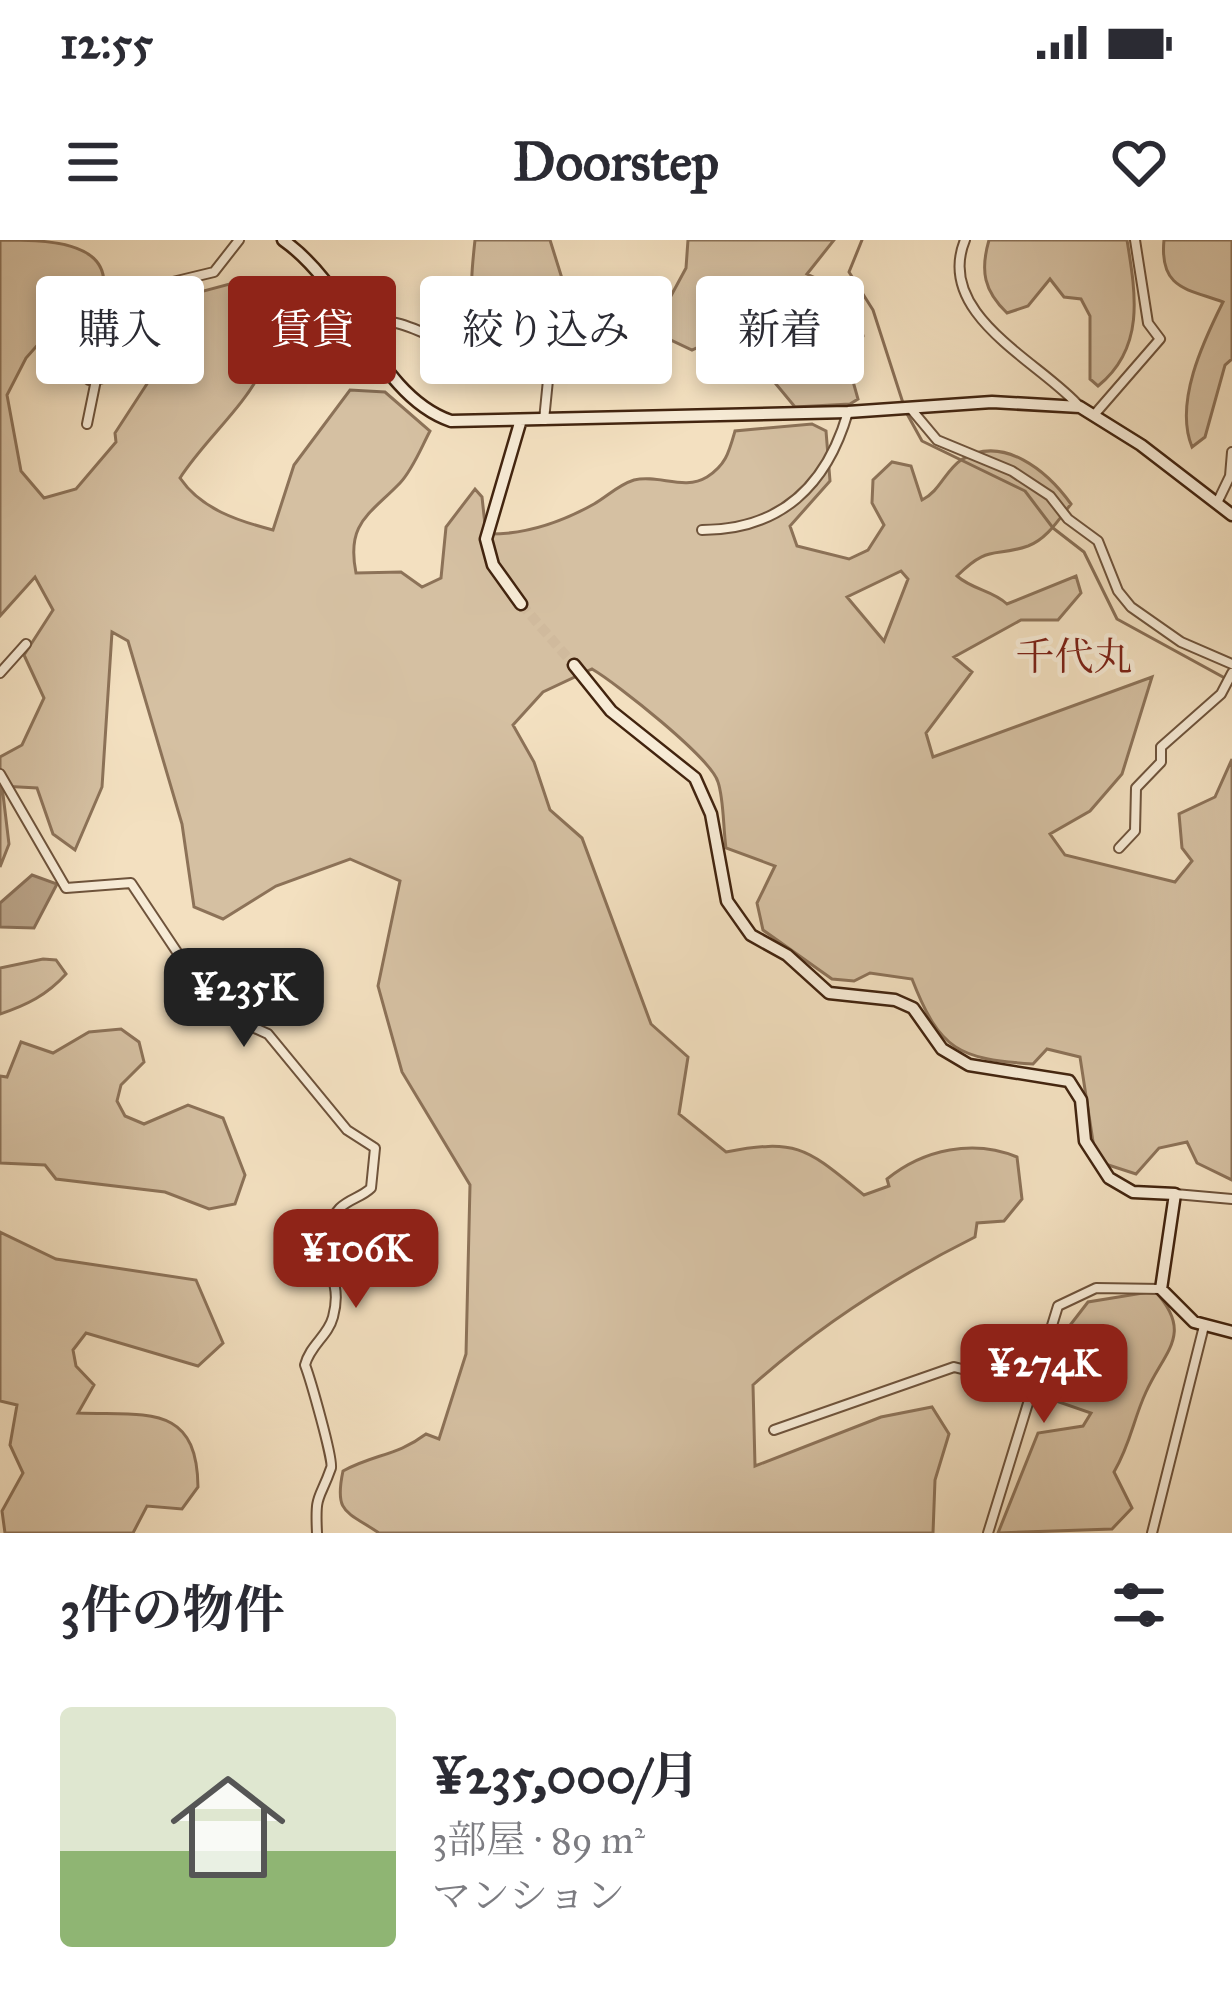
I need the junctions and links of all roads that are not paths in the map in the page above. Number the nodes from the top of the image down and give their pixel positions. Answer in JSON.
{"nodes":[{"id":1,"x":238,"y":240,"type":"edge"},
{"id":2,"x":284,"y":240,"type":"edge"},
{"id":3,"x":965,"y":240,"type":"edge"},
{"id":4,"x":1135,"y":240,"type":"edge"},
{"id":5,"x":197,"y":276,"type":"edge"},
{"id":6,"x":321,"y":276,"type":"edge"},
{"id":7,"x":396,"y":326,"type":"edge"},
{"id":8,"x":396,"y":383,"type":"edge"},
{"id":9,"x":95,"y":384,"type":"edge"},
{"id":10,"x":1080,"y":407,"type":"junction"},
{"id":11,"x":910,"y":408,"type":"junction"},
{"id":12,"x":848,"y":412,"type":"junction"},
{"id":13,"x":1094,"y":415,"type":"junction"},
{"id":14,"x":544,"y":420,"type":"junction"},
{"id":15,"x":520,"y":423,"type":"junction"},
{"id":16,"x":88,"y":424,"type":"dead end"},
{"id":17,"x":1232,"y":452,"type":"edge"},
{"id":18,"x":1216,"y":504,"type":"junction"},
{"id":19,"x":1232,"y":514,"type":"edge"},
{"id":20,"x":702,"y":530,"type":"dead end"},
{"id":21,"x":521,"y":604,"type":"tunnel mouth"},
{"id":22,"x":26,"y":644,"type":"dead end"},
{"id":23,"x":1232,"y":664,"type":"edge"},
{"id":24,"x":574,"y":665,"type":"tunnel mouth"},
{"id":25,"x":0,"y":673,"type":"edge"},
{"id":26,"x":1232,"y":673,"type":"edge"},
{"id":27,"x":0,"y":774,"type":"edge"},
{"id":28,"x":1119,"y":848,"type":"dead end"},
{"id":29,"x":1175,"y":1194,"type":"junction"},
{"id":30,"x":1232,"y":1199,"type":"edge"},
{"id":31,"x":1161,"y":1289,"type":"junction"},
{"id":32,"x":1204,"y":1326,"type":"junction"},
{"id":33,"x":1232,"y":1332,"type":"edge"},
{"id":34,"x":1032,"y":1387,"type":"junction"},
{"id":35,"x":774,"y":1430,"type":"dead end"},
{"id":36,"x":317,"y":1533,"type":"edge"},
{"id":37,"x":988,"y":1533,"type":"edge"},
{"id":38,"x":1152,"y":1533,"type":"edge"}],
"edges":[{"from":1,"to":5,"type":"street"},
{"from":2,"to":6,"type":"street"},
{"from":3,"to":10,"type":"street"},
{"from":4,"to":13,"type":"street"},
{"from":7,"to":14,"type":"street"},
{"from":8,"to":15,"type":"street"},
{"from":9,"to":16,"type":"street"},
{"from":10,"to":11,"type":"street"},
{"from":10,"to":13,"type":"street"},
{"from":11,"to":12,"type":"street"},
{"from":11,"to":23,"type":"street"},
{"from":12,"to":14,"type":"street"},
{"from":12,"to":20,"type":"street"},
{"from":13,"to":18,"type":"street"},
{"from":14,"to":15,"type":"street"},
{"from":15,"to":21,"type":"street"},
{"from":17,"to":18,"type":"street"},
{"from":18,"to":19,"type":"street"},
{"from":22,"to":25,"type":"street"},
{"from":24,"to":29,"type":"street"},
{"from":26,"to":28,"type":"street"},
{"from":27,"to":36,"type":"street"},
{"from":29,"to":30,"type":"street"},
{"from":29,"to":31,"type":"street"},
{"from":31,"to":32,"type":"street"},
{"from":31,"to":34,"type":"street"},
{"from":32,"to":33,"type":"street"},
{"from":32,"to":38,"type":"street"},
{"from":34,"to":35,"type":"street"},
{"from":34,"to":37,"type":"street"}]}
